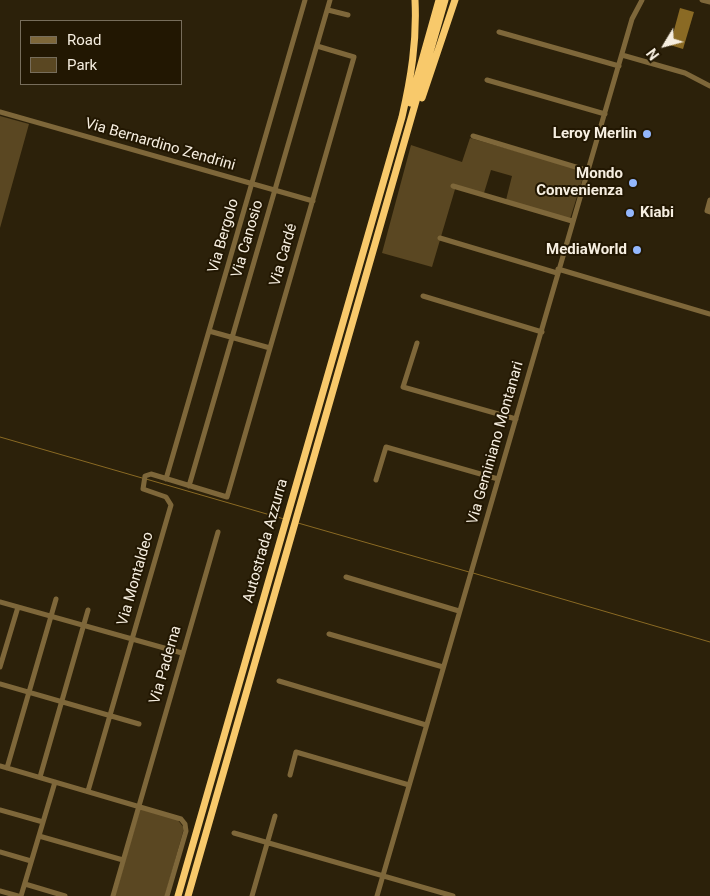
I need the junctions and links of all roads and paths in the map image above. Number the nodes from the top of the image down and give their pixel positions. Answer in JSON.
{"nodes":[{"id":1,"x":305,"y":0,"type":"edge"},
{"id":2,"x":330,"y":0,"type":"edge"},
{"id":3,"x":415,"y":0,"type":"edge"},
{"id":4,"x":439,"y":0,"type":"edge"},
{"id":5,"x":445,"y":0,"type":"edge"},
{"id":6,"x":455,"y":0,"type":"edge"},
{"id":7,"x":642,"y":0,"type":"edge"},
{"id":8,"x":702,"y":0,"type":"edge"},
{"id":9,"x":710,"y":2,"type":"edge"},
{"id":10,"x":328,"y":10,"type":"junction"},
{"id":11,"x":348,"y":15,"type":"dead end"},
{"id":12,"x":438,"y":15,"type":"junction"},
{"id":13,"x":499,"y":32,"type":"dead end"},
{"id":14,"x":317,"y":46,"type":"junction"},
{"id":15,"x":622,"y":56,"type":"junction"},
{"id":16,"x":619,"y":66,"type":"junction"},
{"id":17,"x":487,"y":80,"type":"dead end"},
{"id":18,"x":710,"y":86,"type":"edge"},
{"id":19,"x":0,"y":112,"type":"edge"},
{"id":20,"x":606,"y":114,"type":"junction"},
{"id":21,"x":473,"y":136,"type":"dead end"},
{"id":22,"x":589,"y":171,"type":"junction"},
{"id":23,"x":252,"y":184,"type":"junction"},
{"id":24,"x":453,"y":186,"type":"dead end"},
{"id":25,"x":276,"y":190,"type":"junction"},
{"id":26,"x":381,"y":194,"type":"junction"},
{"id":27,"x":390,"y":196,"type":"junction"},
{"id":28,"x":710,"y":200,"type":"edge"},
{"id":29,"x":313,"y":201,"type":"junction"},
{"id":30,"x":710,"y":212,"type":"edge"},
{"id":31,"x":572,"y":221,"type":"junction"},
{"id":32,"x":440,"y":238,"type":"dead end"},
{"id":33,"x":558,"y":271,"type":"junction"},
{"id":34,"x":423,"y":296,"type":"dead end"},
{"id":35,"x":710,"y":314,"type":"edge"},
{"id":36,"x":209,"y":331,"type":"junction"},
{"id":37,"x":542,"y":332,"type":"junction"},
{"id":38,"x":232,"y":337,"type":"junction"},
{"id":39,"x":417,"y":343,"type":"dead end"},
{"id":40,"x":270,"y":348,"type":"junction"},
{"id":41,"x":516,"y":420,"type":"junction"},
{"id":42,"x":166,"y":478,"type":"junction"},
{"id":43,"x":498,"y":479,"type":"junction"},
{"id":44,"x":376,"y":480,"type":"dead end"},
{"id":45,"x":189,"y":486,"type":"junction"},
{"id":46,"x":227,"y":497,"type":"joint"},
{"id":47,"x":218,"y":532,"type":"dead end"},
{"id":48,"x":346,"y":577,"type":"dead end"},
{"id":49,"x":56,"y":599,"type":"dead end"},
{"id":50,"x":0,"y":602,"type":"edge"},
{"id":51,"x":18,"y":607,"type":"junction"},
{"id":52,"x":88,"y":610,"type":"dead end"},
{"id":53,"x":459,"y":611,"type":"junction"},
{"id":54,"x":51,"y":617,"type":"junction"},
{"id":55,"x":83,"y":626,"type":"junction"},
{"id":56,"x":329,"y":634,"type":"dead end"},
{"id":57,"x":132,"y":640,"type":"junction"},
{"id":58,"x":182,"y":653,"type":"junction"},
{"id":59,"x":0,"y":667,"type":"edge"},
{"id":60,"x":443,"y":667,"type":"junction"},
{"id":61,"x":279,"y":681,"type":"dead end"},
{"id":62,"x":0,"y":684,"type":"edge"},
{"id":63,"x":28,"y":692,"type":"junction"},
{"id":64,"x":61,"y":702,"type":"junction"},
{"id":65,"x":110,"y":716,"type":"junction"},
{"id":66,"x":139,"y":724,"type":"dead end"},
{"id":67,"x":426,"y":725,"type":"junction"},
{"id":68,"x":0,"y":766,"type":"edge"},
{"id":69,"x":7,"y":768,"type":"junction"},
{"id":70,"x":290,"y":774,"type":"dead end"},
{"id":71,"x":40,"y":777,"type":"junction"},
{"id":72,"x":55,"y":782,"type":"junction"},
{"id":73,"x":409,"y":785,"type":"junction"},
{"id":74,"x":88,"y":791,"type":"junction"},
{"id":75,"x":139,"y":806,"type":"junction"},
{"id":76,"x":0,"y":810,"type":"edge"},
{"id":77,"x":275,"y":816,"type":"dead end"},
{"id":78,"x":43,"y":822,"type":"junction"},
{"id":79,"x":234,"y":833,"type":"dead end"},
{"id":80,"x":39,"y":836,"type":"junction"},
{"id":81,"x":268,"y":843,"type":"junction"},
{"id":82,"x":0,"y":852,"type":"edge"},
{"id":83,"x":123,"y":860,"type":"junction"},
{"id":84,"x":31,"y":861,"type":"junction"},
{"id":85,"x":383,"y":876,"type":"junction"},
{"id":86,"x":25,"y":884,"type":"junction"},
{"id":87,"x":0,"y":891,"type":"edge"},
{"id":88,"x":20,"y":896,"type":"edge"},
{"id":89,"x":65,"y":896,"type":"edge"},
{"id":90,"x":113,"y":896,"type":"edge"},
{"id":91,"x":167,"y":896,"type":"edge"},
{"id":92,"x":178,"y":896,"type":"edge"},
{"id":93,"x":188,"y":896,"type":"edge"},
{"id":94,"x":252,"y":896,"type":"edge"},
{"id":95,"x":377,"y":896,"type":"edge"},
{"id":96,"x":453,"y":896,"type":"edge"}],
"edges":[{"from":1,"to":23,"type":"street","name":"Via Bergolo"},
{"from":2,"to":10,"type":"street","name":"Via Canosio"},
{"from":3,"to":26,"type":"highway"},
{"from":4,"to":12,"type":"highway"},
{"from":5,"to":12,"type":"highway"},
{"from":6,"to":27,"type":"highway"},
{"from":7,"to":15,"type":"street","name":"Via Geminiano Montanari"},
{"from":8,"to":9,"type":"street"},
{"from":10,"to":11,"type":"street"},
{"from":10,"to":14,"type":"street","name":"Via Canosio"},
{"from":12,"to":26,"type":"highway"},
{"from":12,"to":27,"type":"highway"},
{"from":13,"to":16,"type":"street"},
{"from":14,"to":25,"type":"street","name":"Via Canosio"},
{"from":14,"to":29,"type":"street","name":"Via Cardé"},
{"from":15,"to":16,"type":"street","name":"Via Geminiano Montanari"},
{"from":15,"to":18,"type":"street"},
{"from":16,"to":20,"type":"street","name":"Via Geminiano Montanari"},
{"from":17,"to":20,"type":"street"},
{"from":19,"to":23,"type":"street","name":"Via Bernardino Zendrini"},
{"from":20,"to":22,"type":"street","name":"Via Geminiano Montanari"},
{"from":21,"to":22,"type":"street"},
{"from":22,"to":31,"type":"street","name":"Via Geminiano Montanari"},
{"from":23,"to":25,"type":"street","name":"Via Bernardino Zendrini"},
{"from":23,"to":36,"type":"street","name":"Via Bergolo"},
{"from":24,"to":31,"type":"street"},
{"from":25,"to":29,"type":"street","name":"Via Bernardino Zendrini"},
{"from":25,"to":38,"type":"street","name":"Via Canosio"},
{"from":26,"to":92,"type":"highway","name":"Autostrada Azzurra"},
{"from":27,"to":93,"type":"highway","name":"Autostrada Azzurra"},
{"from":28,"to":30,"type":"street"},
{"from":29,"to":40,"type":"street","name":"Via Cardé"},
{"from":31,"to":33,"type":"street","name":"Via Geminiano Montanari"},
{"from":32,"to":33,"type":"street"},
{"from":33,"to":35,"type":"street"},
{"from":33,"to":37,"type":"street","name":"Via Geminiano Montanari"},
{"from":34,"to":37,"type":"street"},
{"from":36,"to":38,"type":"street"},
{"from":36,"to":42,"type":"street","name":"Via Bergolo"},
{"from":37,"to":41,"type":"street","name":"Via Geminiano Montanari"},
{"from":38,"to":40,"type":"street"},
{"from":38,"to":45,"type":"street","name":"Via Canosio"},
{"from":39,"to":41,"type":"street"},
{"from":40,"to":46,"type":"street","name":"Via Cardé"},
{"from":41,"to":43,"type":"street","name":"Via Geminiano Montanari"},
{"from":42,"to":45,"type":"street","name":"Via Montaldeo"},
{"from":42,"to":57,"type":"street","name":"Via Montaldeo"},
{"from":43,"to":44,"type":"street"},
{"from":43,"to":53,"type":"street","name":"Via Geminiano Montanari"},
{"from":45,"to":46,"type":"street","name":"Via Montaldeo"},
{"from":47,"to":58,"type":"street","name":"Via Paderna"},
{"from":48,"to":53,"type":"street"},
{"from":49,"to":54,"type":"street"},
{"from":50,"to":51,"type":"street"},
{"from":51,"to":54,"type":"street"},
{"from":51,"to":59,"type":"street"},
{"from":52,"to":55,"type":"street"},
{"from":53,"to":60,"type":"street","name":"Via Geminiano Montanari"},
{"from":54,"to":55,"type":"street"},
{"from":54,"to":63,"type":"street"},
{"from":55,"to":57,"type":"street"},
{"from":55,"to":64,"type":"street"},
{"from":56,"to":60,"type":"street"},
{"from":57,"to":58,"type":"street"},
{"from":57,"to":65,"type":"street","name":"Via Montaldeo"},
{"from":58,"to":75,"type":"street","name":"Via Paderna"},
{"from":60,"to":67,"type":"street","name":"Via Geminiano Montanari"},
{"from":61,"to":67,"type":"street"},
{"from":62,"to":63,"type":"street"},
{"from":63,"to":64,"type":"street"},
{"from":63,"to":69,"type":"street"},
{"from":64,"to":65,"type":"street"},
{"from":64,"to":71,"type":"street"},
{"from":65,"to":66,"type":"street"},
{"from":65,"to":74,"type":"street","name":"Via Montaldeo"},
{"from":67,"to":73,"type":"street","name":"Via Geminiano Montanari"},
{"from":68,"to":69,"type":"street"},
{"from":69,"to":71,"type":"street"},
{"from":70,"to":73,"type":"street"},
{"from":71,"to":72,"type":"street"},
{"from":72,"to":74,"type":"street"},
{"from":72,"to":78,"type":"street"},
{"from":73,"to":85,"type":"street","name":"Via Geminiano Montanari"},
{"from":74,"to":75,"type":"street"},
{"from":75,"to":83,"type":"street","name":"Via Paderna"},
{"from":75,"to":91,"type":"street"},
{"from":76,"to":78,"type":"street"},
{"from":77,"to":81,"type":"street"},
{"from":78,"to":80,"type":"street"},
{"from":79,"to":81,"type":"street"},
{"from":80,"to":83,"type":"street"},
{"from":80,"to":84,"type":"street"},
{"from":81,"to":85,"type":"street"},
{"from":81,"to":94,"type":"street"},
{"from":82,"to":84,"type":"street"},
{"from":83,"to":90,"type":"street","name":"Via Paderna"},
{"from":84,"to":86,"type":"street"},
{"from":85,"to":95,"type":"street","name":"Via Geminiano Montanari"},
{"from":85,"to":96,"type":"street"},
{"from":86,"to":88,"type":"street"},
{"from":86,"to":89,"type":"street"},
{"from":87,"to":88,"type":"street"}]}
